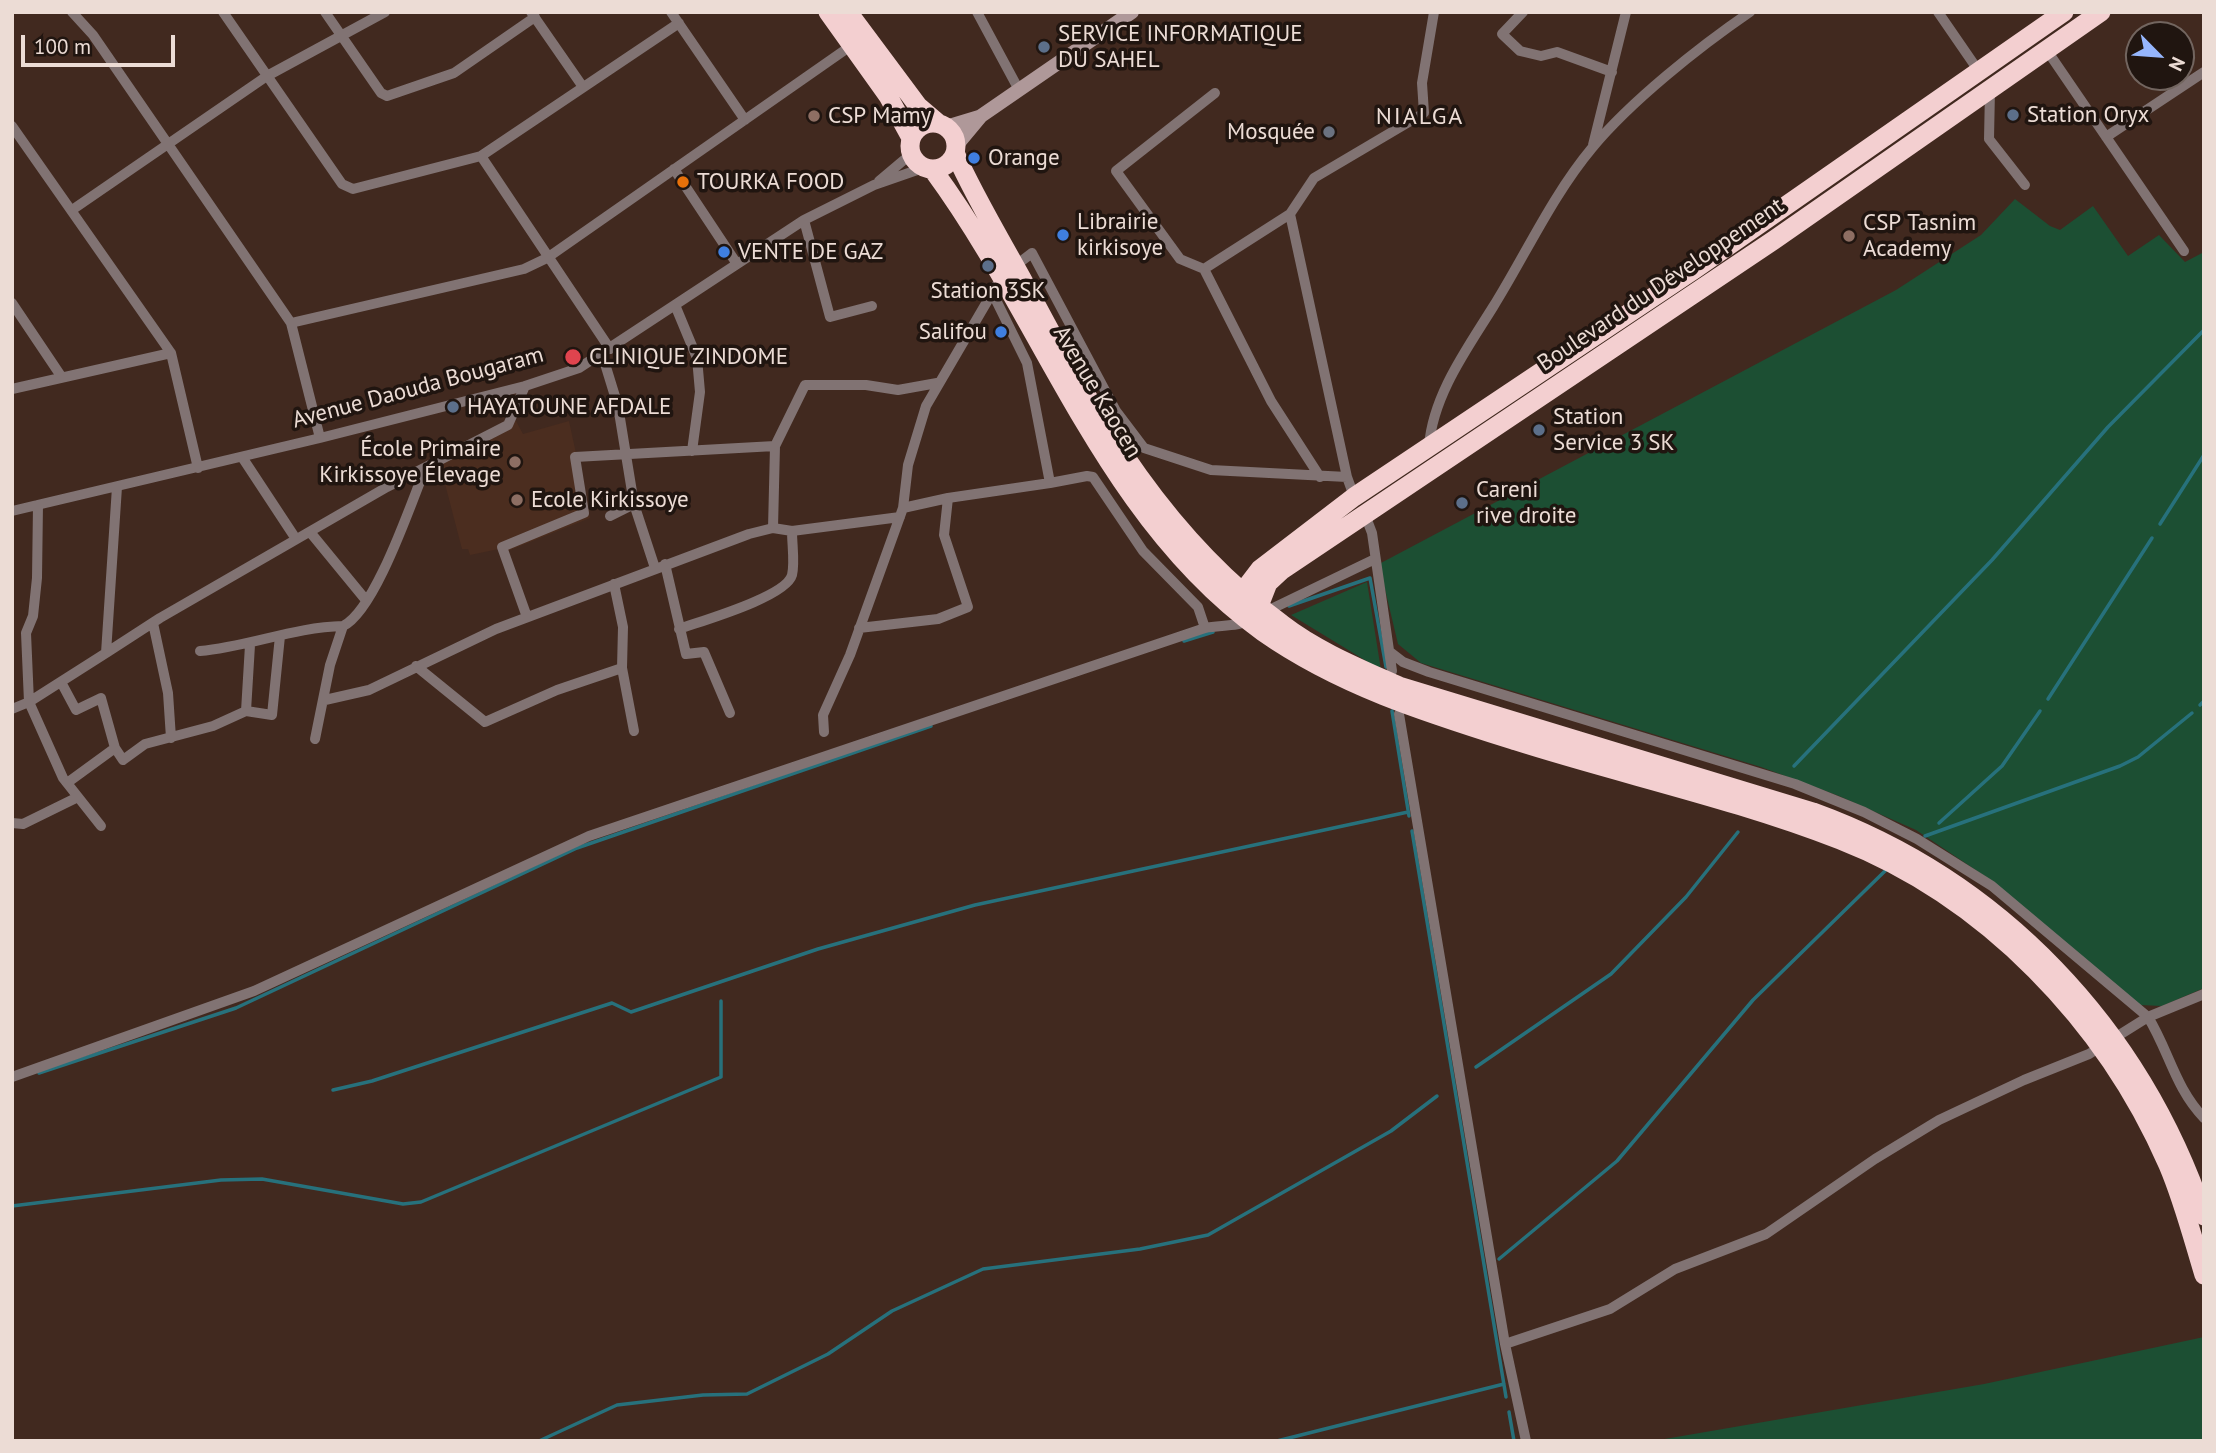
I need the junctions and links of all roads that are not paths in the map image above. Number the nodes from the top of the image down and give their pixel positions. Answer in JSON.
{"nodes":[{"id":1,"x":72,"y":12,"type":"edge"},
{"id":2,"x":223,"y":12,"type":"edge"},
{"id":3,"x":325,"y":12,"type":"edge"},
{"id":4,"x":385,"y":12,"type":"edge"},
{"id":5,"x":671,"y":12,"type":"edge"},
{"id":6,"x":828,"y":12,"type":"edge"},
{"id":7,"x":848,"y":12,"type":"edge"},
{"id":8,"x":977,"y":12,"type":"edge"},
{"id":9,"x":1132,"y":12,"type":"edge"},
{"id":10,"x":1434,"y":12,"type":"edge"},
{"id":11,"x":1523,"y":12,"type":"edge"},
{"id":12,"x":1626,"y":12,"type":"edge"},
{"id":13,"x":1750,"y":12,"type":"edge"},
{"id":14,"x":1938,"y":12,"type":"edge"},
{"id":15,"x":2064,"y":12,"type":"edge"},
{"id":16,"x":2101,"y":12,"type":"edge"},
{"id":17,"x":533,"y":15,"type":"edge"},
{"id":18,"x":679,"y":23,"type":"junction"},
{"id":19,"x":341,"y":36,"type":"junction"},
{"id":20,"x":852,"y":45,"type":"junction"},
{"id":21,"x":2046,"y":49,"type":"junction"},
{"id":22,"x":1978,"y":71,"type":"junction"},
{"id":23,"x":1612,"y":72,"type":"junction"},
{"id":24,"x":2204,"y":72,"type":"edge"},
{"id":25,"x":267,"y":76,"type":"junction"},
{"id":26,"x":583,"y":87,"type":"junction"},
{"id":27,"x":1990,"y":88,"type":"junction"},
{"id":28,"x":1019,"y":90,"type":"junction"},
{"id":29,"x":1215,"y":93,"type":"dead end"},
{"id":30,"x":981,"y":116,"type":"junction"},
{"id":31,"x":745,"y":120,"type":"junction"},
{"id":32,"x":942,"y":125,"type":"junction"},
{"id":33,"x":12,"y":126,"type":"edge"},
{"id":34,"x":2106,"y":137,"type":"junction"},
{"id":35,"x":169,"y":143,"type":"junction"},
{"id":36,"x":1592,"y":148,"type":"junction"},
{"id":37,"x":956,"y":150,"type":"junction"},
{"id":38,"x":481,"y":156,"type":"junction"},
{"id":39,"x":919,"y":157,"type":"junction"},
{"id":40,"x":674,"y":170,"type":"junction"},
{"id":41,"x":874,"y":185,"type":"junction"},
{"id":42,"x":2025,"y":185,"type":"dead end"},
{"id":43,"x":72,"y":210,"type":"junction"},
{"id":44,"x":1290,"y":214,"type":"junction"},
{"id":45,"x":804,"y":219,"type":"junction"},
{"id":46,"x":2184,"y":251,"type":"dead end"},
{"id":47,"x":547,"y":258,"type":"junction"},
{"id":48,"x":737,"y":264,"type":"junction"},
{"id":49,"x":1204,"y":269,"type":"junction"},
{"id":50,"x":1003,"y":277,"type":"junction"},
{"id":51,"x":12,"y":303,"type":"edge"},
{"id":52,"x":675,"y":304,"type":"junction"},
{"id":53,"x":872,"y":306,"type":"dead end"},
{"id":54,"x":291,"y":323,"type":"junction"},
{"id":55,"x":606,"y":351,"type":"junction"},
{"id":56,"x":170,"y":353,"type":"junction"},
{"id":57,"x":61,"y":376,"type":"junction"},
{"id":58,"x":937,"y":383,"type":"junction"},
{"id":59,"x":1538,"y":385,"type":"junction"},
{"id":60,"x":525,"y":386,"type":"junction"},
{"id":61,"x":12,"y":389,"type":"edge"},
{"id":62,"x":1490,"y":417,"type":"junction"},
{"id":63,"x":320,"y":438,"type":"junction"},
{"id":64,"x":775,"y":446,"type":"junction"},
{"id":65,"x":1429,"y":447,"type":"junction"},
{"id":66,"x":692,"y":452,"type":"junction"},
{"id":67,"x":625,"y":454,"type":"junction"},
{"id":68,"x":242,"y":457,"type":"junction"},
{"id":69,"x":198,"y":468,"type":"junction"},
{"id":70,"x":425,"y":469,"type":"junction"},
{"id":71,"x":1320,"y":477,"type":"junction"},
{"id":72,"x":1347,"y":477,"type":"junction"},
{"id":73,"x":1050,"y":484,"type":"junction"},
{"id":74,"x":117,"y":486,"type":"junction"},
{"id":75,"x":1354,"y":497,"type":"junction"},
{"id":76,"x":948,"y":498,"type":"junction"},
{"id":77,"x":38,"y":505,"type":"junction"},
{"id":78,"x":634,"y":505,"type":"junction"},
{"id":79,"x":12,"y":511,"type":"edge"},
{"id":80,"x":901,"y":513,"type":"junction"},
{"id":81,"x":1366,"y":514,"type":"junction"},
{"id":82,"x":610,"y":516,"type":"dead end"},
{"id":83,"x":773,"y":528,"type":"junction"},
{"id":84,"x":310,"y":531,"type":"junction"},
{"id":85,"x":792,"y":531,"type":"junction"},
{"id":86,"x":296,"y":539,"type":"junction"},
{"id":87,"x":1375,"y":559,"type":"junction"},
{"id":88,"x":660,"y":566,"type":"junction"},
{"id":89,"x":1217,"y":567,"type":"junction"},
{"id":90,"x":1260,"y":569,"type":"junction"},
{"id":91,"x":614,"y":584,"type":"junction"},
{"id":92,"x":1244,"y":592,"type":"junction"},
{"id":93,"x":365,"y":599,"type":"junction"},
{"id":94,"x":1257,"y":616,"type":"junction"},
{"id":95,"x":527,"y":617,"type":"junction"},
{"id":96,"x":153,"y":623,"type":"junction"},
{"id":97,"x":343,"y":626,"type":"junction"},
{"id":98,"x":859,"y":628,"type":"junction"},
{"id":99,"x":1205,"y":628,"type":"junction"},
{"id":100,"x":679,"y":629,"type":"junction"},
{"id":101,"x":281,"y":636,"type":"junction"},
{"id":102,"x":250,"y":645,"type":"junction"},
{"id":103,"x":200,"y":651,"type":"dead end"},
{"id":104,"x":1390,"y":652,"type":"junction"},
{"id":105,"x":106,"y":653,"type":"junction"},
{"id":106,"x":416,"y":666,"type":"junction"},
{"id":107,"x":622,"y":668,"type":"junction"},
{"id":108,"x":1392,"y":671,"type":"dead end"},
{"id":109,"x":61,"y":682,"type":"junction"},
{"id":110,"x":325,"y":700,"type":"junction"},
{"id":111,"x":29,"y":702,"type":"junction"},
{"id":112,"x":12,"y":709,"type":"edge"},
{"id":113,"x":246,"y":711,"type":"junction"},
{"id":114,"x":730,"y":713,"type":"dead end"},
{"id":115,"x":1399,"y":713,"type":"dead end"},
{"id":116,"x":634,"y":731,"type":"dead end"},
{"id":117,"x":824,"y":732,"type":"dead end"},
{"id":118,"x":170,"y":738,"type":"junction"},
{"id":119,"x":315,"y":739,"type":"dead end"},
{"id":120,"x":115,"y":748,"type":"junction"},
{"id":121,"x":67,"y":783,"type":"junction"},
{"id":122,"x":78,"y":797,"type":"junction"},
{"id":123,"x":12,"y":823,"type":"edge"},
{"id":124,"x":101,"y":826,"type":"dead end"},
{"id":125,"x":2204,"y":994,"type":"edge"},
{"id":126,"x":2148,"y":1017,"type":"junction"},
{"id":127,"x":2111,"y":1048,"type":"junction"},
{"id":128,"x":12,"y":1077,"type":"edge"},
{"id":129,"x":2204,"y":1118,"type":"edge"},
{"id":130,"x":2204,"y":1216,"type":"edge"},
{"id":131,"x":2204,"y":1275,"type":"edge"},
{"id":132,"x":1505,"y":1344,"type":"junction"},
{"id":133,"x":1526,"y":1441,"type":"edge"}],
"edges":[{"from":1,"to":35,"type":"street"},
{"from":2,"to":25,"type":"street"},
{"from":3,"to":19,"type":"street"},
{"from":4,"to":19,"type":"street"},
{"from":5,"to":18,"type":"street"},
{"from":6,"to":20,"type":"highway","name":"Avenue Kaocen"},
{"from":7,"to":32,"type":"highway"},
{"from":8,"to":28,"type":"street"},
{"from":9,"to":28,"type":"street"},
{"from":10,"to":44,"type":"street"},
{"from":11,"to":23,"type":"street"},
{"from":12,"to":23,"type":"street"},
{"from":13,"to":36,"type":"street"},
{"from":14,"to":22,"type":"street"},
{"from":15,"to":22,"type":"highway","name":"Boulevard du Développement"},
{"from":16,"to":21,"type":"highway","name":"Boulevard du Développement"},
{"from":17,"to":19,"type":"street"},
{"from":17,"to":26,"type":"street"},
{"from":18,"to":26,"type":"street"},
{"from":18,"to":31,"type":"street"},
{"from":19,"to":25,"type":"street"},
{"from":20,"to":31,"type":"street"},
{"from":20,"to":39,"type":"highway","name":"Avenue Kaocen"},
{"from":21,"to":27,"type":"highway","name":"Boulevard du Développement"},
{"from":21,"to":34,"type":"street"},
{"from":22,"to":27,"type":"street"},
{"from":22,"to":59,"type":"highway","name":"Boulevard du Développement"},
{"from":23,"to":36,"type":"street"},
{"from":24,"to":34,"type":"street"},
{"from":25,"to":35,"type":"street"},
{"from":25,"to":38,"type":"street"},
{"from":26,"to":38,"type":"street"},
{"from":27,"to":42,"type":"street"},
{"from":27,"to":59,"type":"highway","name":"Boulevard du Développement"},
{"from":28,"to":30,"type":"street"},
{"from":29,"to":49,"type":"street"},
{"from":30,"to":32,"type":"street"},
{"from":30,"to":37,"type":"street"},
{"from":31,"to":40,"type":"street"},
{"from":32,"to":37,"type":"highway"},
{"from":32,"to":39,"type":"highway"},
{"from":33,"to":43,"type":"street"},
{"from":34,"to":46,"type":"street"},
{"from":35,"to":43,"type":"street"},
{"from":35,"to":54,"type":"street"},
{"from":36,"to":65,"type":"street"},
{"from":37,"to":39,"type":"highway"},
{"from":37,"to":50,"type":"highway","name":"Avenue Kaocen"},
{"from":38,"to":47,"type":"street"},
{"from":39,"to":41,"type":"street","name":"Avenue Daouda Bougaram"},
{"from":39,"to":41,"type":"street","name":"Avenue Daouda Bougaram"},
{"from":39,"to":50,"type":"highway","name":"Avenue Kaocen"},
{"from":40,"to":47,"type":"street"},
{"from":40,"to":48,"type":"street"},
{"from":41,"to":45,"type":"street","name":"Avenue Daouda Bougaram"},
{"from":43,"to":56,"type":"street"},
{"from":44,"to":49,"type":"street"},
{"from":44,"to":72,"type":"street"},
{"from":45,"to":48,"type":"street","name":"Avenue Daouda Bougaram"},
{"from":45,"to":53,"type":"street"},
{"from":47,"to":54,"type":"street"},
{"from":47,"to":55,"type":"street"},
{"from":48,"to":52,"type":"street","name":"Avenue Daouda Bougaram"},
{"from":49,"to":71,"type":"street"},
{"from":50,"to":58,"type":"street"},
{"from":50,"to":71,"type":"street"},
{"from":50,"to":73,"type":"street"},
{"from":50,"to":89,"type":"highway","name":"Avenue Kaocen"},
{"from":50,"to":94,"type":"highway","name":"Avenue Kaocen"},
{"from":51,"to":57,"type":"street"},
{"from":52,"to":55,"type":"street","name":"Avenue Daouda Bougaram"},
{"from":52,"to":66,"type":"street"},
{"from":54,"to":63,"type":"street"},
{"from":55,"to":60,"type":"street","name":"Avenue Daouda Bougaram"},
{"from":55,"to":67,"type":"street"},
{"from":56,"to":57,"type":"street"},
{"from":56,"to":69,"type":"street"},
{"from":57,"to":61,"type":"street"},
{"from":58,"to":64,"type":"street"},
{"from":58,"to":80,"type":"street"},
{"from":59,"to":62,"type":"highway","name":"Boulevard du Développement"},
{"from":60,"to":63,"type":"street","name":"Avenue Daouda Bougaram"},
{"from":60,"to":70,"type":"street"},
{"from":62,"to":65,"type":"highway","name":"Boulevard du Développement"},
{"from":62,"to":81,"type":"highway","name":"Boulevard du Développement"},
{"from":63,"to":68,"type":"street","name":"Avenue Daouda Bougaram"},
{"from":64,"to":66,"type":"street"},
{"from":64,"to":83,"type":"street"},
{"from":65,"to":75,"type":"highway","name":"Boulevard du Développement"},
{"from":66,"to":67,"type":"street"},
{"from":67,"to":78,"type":"street"},
{"from":67,"to":95,"type":"street"},
{"from":68,"to":69,"type":"street","name":"Avenue Daouda Bougaram"},
{"from":68,"to":86,"type":"street"},
{"from":69,"to":74,"type":"street","name":"Avenue Daouda Bougaram"},
{"from":70,"to":84,"type":"street"},
{"from":70,"to":93,"type":"street"},
{"from":71,"to":72,"type":"street"},
{"from":72,"to":75,"type":"street"},
{"from":73,"to":76,"type":"street"},
{"from":73,"to":99,"type":"street"},
{"from":74,"to":77,"type":"street","name":"Avenue Daouda Bougaram"},
{"from":74,"to":105,"type":"street"},
{"from":75,"to":81,"type":"street"},
{"from":75,"to":90,"type":"highway","name":"Boulevard du Développement"},
{"from":76,"to":80,"type":"street"},
{"from":76,"to":98,"type":"street"},
{"from":77,"to":79,"type":"street","name":"Avenue Daouda Bougaram"},
{"from":77,"to":111,"type":"street"},
{"from":78,"to":82,"type":"street"},
{"from":78,"to":88,"type":"street"},
{"from":80,"to":85,"type":"street"},
{"from":80,"to":98,"type":"street"},
{"from":81,"to":87,"type":"street"},
{"from":81,"to":94,"type":"highway","name":"Boulevard du Développement"},
{"from":83,"to":85,"type":"street"},
{"from":83,"to":88,"type":"street"},
{"from":84,"to":86,"type":"street"},
{"from":84,"to":93,"type":"street"},
{"from":85,"to":100,"type":"street"},
{"from":86,"to":96,"type":"street"},
{"from":87,"to":99,"type":"street"},
{"from":87,"to":104,"type":"street"},
{"from":88,"to":91,"type":"street"},
{"from":88,"to":100,"type":"street"},
{"from":89,"to":90,"type":"highway"},
{"from":89,"to":92,"type":"highway","name":"Avenue Kaocen"},
{"from":90,"to":92,"type":"highway","name":"Boulevard du Développement"},
{"from":91,"to":95,"type":"street"},
{"from":91,"to":107,"type":"street"},
{"from":92,"to":94,"type":"highway","name":"Avenue Kaocen"},
{"from":93,"to":97,"type":"street"},
{"from":94,"to":127,"type":"highway"},
{"from":95,"to":106,"type":"street"},
{"from":96,"to":105,"type":"street"},
{"from":96,"to":118,"type":"street"},
{"from":97,"to":101,"type":"street"},
{"from":97,"to":110,"type":"street"},
{"from":98,"to":117,"type":"street"},
{"from":99,"to":128,"type":"street"},
{"from":100,"to":114,"type":"street"},
{"from":101,"to":102,"type":"street"},
{"from":101,"to":113,"type":"street"},
{"from":102,"to":103,"type":"street"},
{"from":102,"to":113,"type":"street"},
{"from":104,"to":108,"type":"street"},
{"from":104,"to":126,"type":"street"},
{"from":105,"to":109,"type":"street"},
{"from":106,"to":107,"type":"street"},
{"from":106,"to":110,"type":"street"},
{"from":107,"to":116,"type":"street"},
{"from":109,"to":111,"type":"street"},
{"from":109,"to":120,"type":"street"},
{"from":110,"to":119,"type":"street"},
{"from":111,"to":112,"type":"street"},
{"from":111,"to":121,"type":"street"},
{"from":113,"to":118,"type":"street"},
{"from":115,"to":132,"type":"street"},
{"from":118,"to":120,"type":"street"},
{"from":120,"to":121,"type":"street"},
{"from":121,"to":122,"type":"street"},
{"from":122,"to":123,"type":"street"},
{"from":122,"to":124,"type":"street"},
{"from":125,"to":126,"type":"street"},
{"from":126,"to":129,"type":"street"},
{"from":126,"to":132,"type":"street"},
{"from":127,"to":130,"type":"highway"},
{"from":127,"to":131,"type":"highway"},
{"from":132,"to":133,"type":"street"}]}
